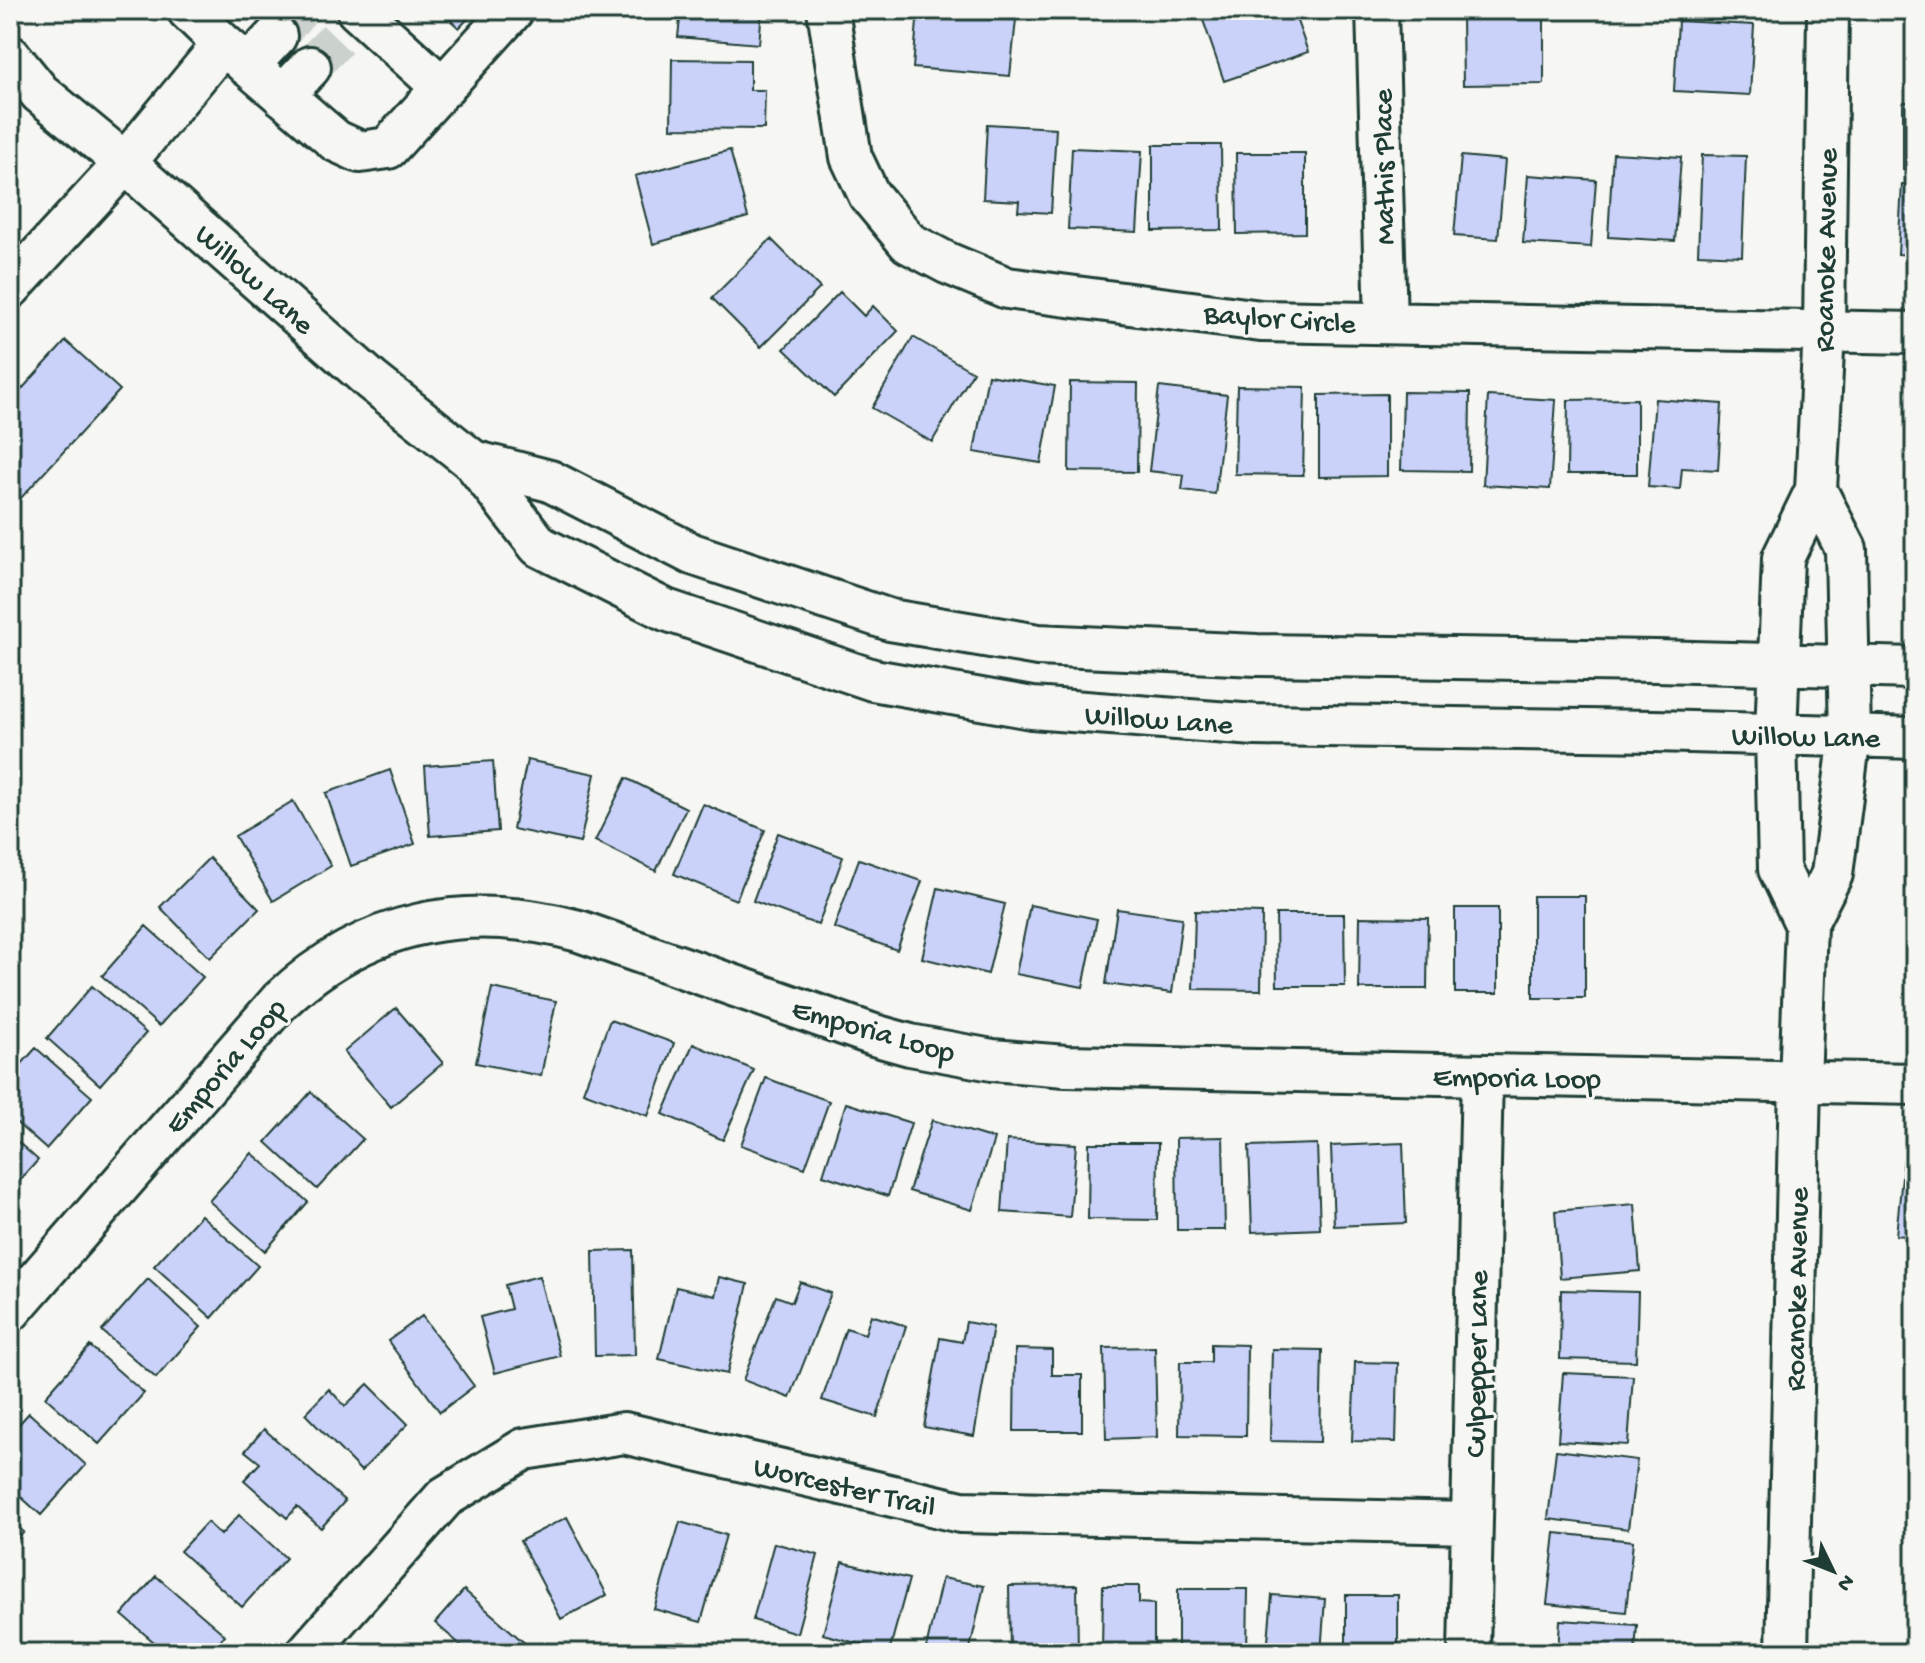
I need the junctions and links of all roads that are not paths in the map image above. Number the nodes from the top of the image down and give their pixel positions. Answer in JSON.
{"nodes":[{"id":1,"x":513,"y":10,"type":"edge"},
{"id":2,"x":828,"y":10,"type":"edge"},
{"id":3,"x":1377,"y":10,"type":"edge"},
{"id":4,"x":1828,"y":10,"type":"edge"},
{"id":5,"x":341,"y":32,"type":"edge"},
{"id":6,"x":221,"y":33,"type":"edge"},
{"id":7,"x":276,"y":36,"type":"dead end"},
{"id":8,"x":10,"y":56,"type":"edge"},
{"id":9,"x":443,"y":88,"type":"junction"},
{"id":10,"x":25,"y":91,"type":"edge"},
{"id":11,"x":283,"y":96,"type":"junction"},
{"id":12,"x":125,"y":163,"type":"junction"},
{"id":13,"x":10,"y":288,"type":"edge"},
{"id":14,"x":1386,"y":323,"type":"junction"},
{"id":15,"x":1824,"y":331,"type":"junction"},
{"id":16,"x":1915,"y":333,"type":"edge"},
{"id":17,"x":473,"y":461,"type":"junction"},
{"id":18,"x":1816,"y":490,"type":"junction"},
{"id":19,"x":1779,"y":665,"type":"junction"},
{"id":20,"x":1850,"y":667,"type":"junction"},
{"id":21,"x":1915,"y":668,"type":"edge"},
{"id":22,"x":1776,"y":734,"type":"junction"},
{"id":23,"x":1850,"y":736,"type":"junction"},
{"id":24,"x":1915,"y":738,"type":"edge"},
{"id":25,"x":1806,"y":925,"type":"junction"},
{"id":26,"x":1482,"y":1075,"type":"junction"},
{"id":27,"x":1800,"y":1082,"type":"junction"},
{"id":28,"x":1915,"y":1084,"type":"edge"},
{"id":29,"x":10,"y":1311,"type":"edge"},
{"id":30,"x":1471,"y":1523,"type":"junction"},
{"id":31,"x":307,"y":1653,"type":"edge"},
{"id":32,"x":1469,"y":1653,"type":"edge"},
{"id":33,"x":1787,"y":1653,"type":"edge"}],
"edges":[{"from":1,"to":9,"type":"street"},
{"from":2,"to":14,"type":"street","name":"Baylor Circle"},
{"from":3,"to":14,"type":"street","name":"Mathis Place"},
{"from":4,"to":15,"type":"street","name":"Roanoke Avenue"},
{"from":5,"to":9,"type":"street"},
{"from":5,"to":11,"type":"street"},
{"from":6,"to":7,"type":"street"},
{"from":6,"to":11,"type":"street"},
{"from":6,"to":12,"type":"street"},
{"from":8,"to":10,"type":"street","name":"Willow Lane"},
{"from":9,"to":11,"type":"street"},
{"from":10,"to":12,"type":"street","name":"Willow Lane"},
{"from":12,"to":13,"type":"street"},
{"from":12,"to":17,"type":"street","name":"Willow Lane"},
{"from":14,"to":15,"type":"street","name":"Baylor Circle"},
{"from":15,"to":16,"type":"street","name":"Baylor Circle"},
{"from":15,"to":18,"type":"street","name":"Roanoke Avenue"},
{"from":17,"to":19,"type":"street","name":"Willow Lane"},
{"from":17,"to":22,"type":"street","name":"Willow Lane"},
{"from":18,"to":19,"type":"street","name":"Roanoke Avenue"},
{"from":18,"to":20,"type":"street","name":"Roanoke Avenue"},
{"from":19,"to":20,"type":"street","name":"Willow Lane"},
{"from":19,"to":22,"type":"street","name":"Roanoke Avenue"},
{"from":20,"to":21,"type":"street","name":"Willow Lane"},
{"from":20,"to":23,"type":"street","name":"Roanoke Avenue"},
{"from":22,"to":23,"type":"street","name":"Willow Lane"},
{"from":22,"to":25,"type":"street","name":"Roanoke Avenue"},
{"from":23,"to":24,"type":"street","name":"Willow Lane"},
{"from":23,"to":25,"type":"street","name":"Roanoke Avenue"},
{"from":25,"to":27,"type":"street","name":"Roanoke Avenue"},
{"from":26,"to":27,"type":"street","name":"Emporia Loop"},
{"from":26,"to":29,"type":"street","name":"Emporia Loop"},
{"from":26,"to":30,"type":"street","name":"Culpepper Lane"},
{"from":27,"to":28,"type":"street","name":"Emporia Loop"},
{"from":27,"to":33,"type":"street","name":"Roanoke Avenue"},
{"from":30,"to":31,"type":"street","name":"Worcester Trail"},
{"from":30,"to":32,"type":"street","name":"Culpepper Lane"}]}
